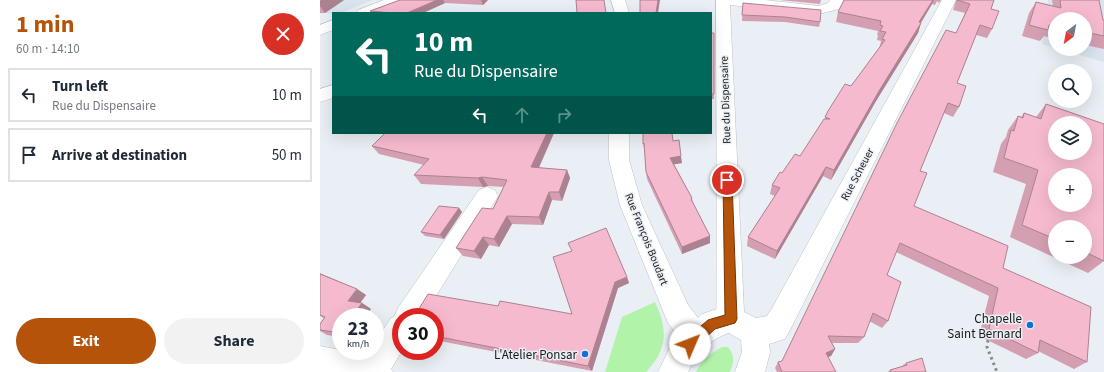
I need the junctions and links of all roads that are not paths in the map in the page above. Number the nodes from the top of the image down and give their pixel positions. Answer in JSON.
{"nodes":[{"id":1,"x":397,"y":0,"type":"edge"},
{"id":2,"x":618,"y":0,"type":"edge"},
{"id":3,"x":723,"y":0,"type":"edge"},
{"id":4,"x":837,"y":0,"type":"edge"},
{"id":5,"x":949,"y":0,"type":"edge"},
{"id":6,"x":366,"y":12,"type":"edge"},
{"id":7,"x":622,"y":12,"type":"edge"},
{"id":8,"x":332,"y":25,"type":"edge"},
{"id":9,"x":320,"y":30,"type":"edge"},
{"id":10,"x":332,"y":91,"type":"edge"},
{"id":11,"x":320,"y":96,"type":"edge"},
{"id":12,"x":619,"y":134,"type":"edge"},
{"id":13,"x":487,"y":196,"type":"dead end"},
{"id":14,"x":414,"y":308,"type":"edge"},
{"id":15,"x":742,"y":326,"type":"junction"},
{"id":16,"x":696,"y":337,"type":"junction"},
{"id":17,"x":392,"y":343,"type":"edge"},
{"id":18,"x":320,"y":361,"type":"edge"},
{"id":19,"x":375,"y":372,"type":"edge"},
{"id":20,"x":673,"y":372,"type":"edge"},
{"id":21,"x":750,"y":372,"type":"edge"}],
"edges":[{"from":1,"to":6,"type":"street"},
{"from":2,"to":7,"type":"street"},
{"from":3,"to":4,"type":"street"},
{"from":3,"to":15,"type":"street","name":"Rue du Dispensaire"},
{"from":5,"to":15,"type":"street","name":"Rue Scheuer"},
{"from":8,"to":9,"type":"street"},
{"from":10,"to":11,"type":"street"},
{"from":12,"to":16,"type":"street","name":"Rue François Boudart"},
{"from":13,"to":14,"type":"street"},
{"from":15,"to":16,"type":"street"},
{"from":15,"to":21,"type":"street","name":"Rue du Dispensaire"},
{"from":16,"to":20,"type":"street"},
{"from":17,"to":19,"type":"street"},
{"from":18,"to":19,"type":"street"}]}
